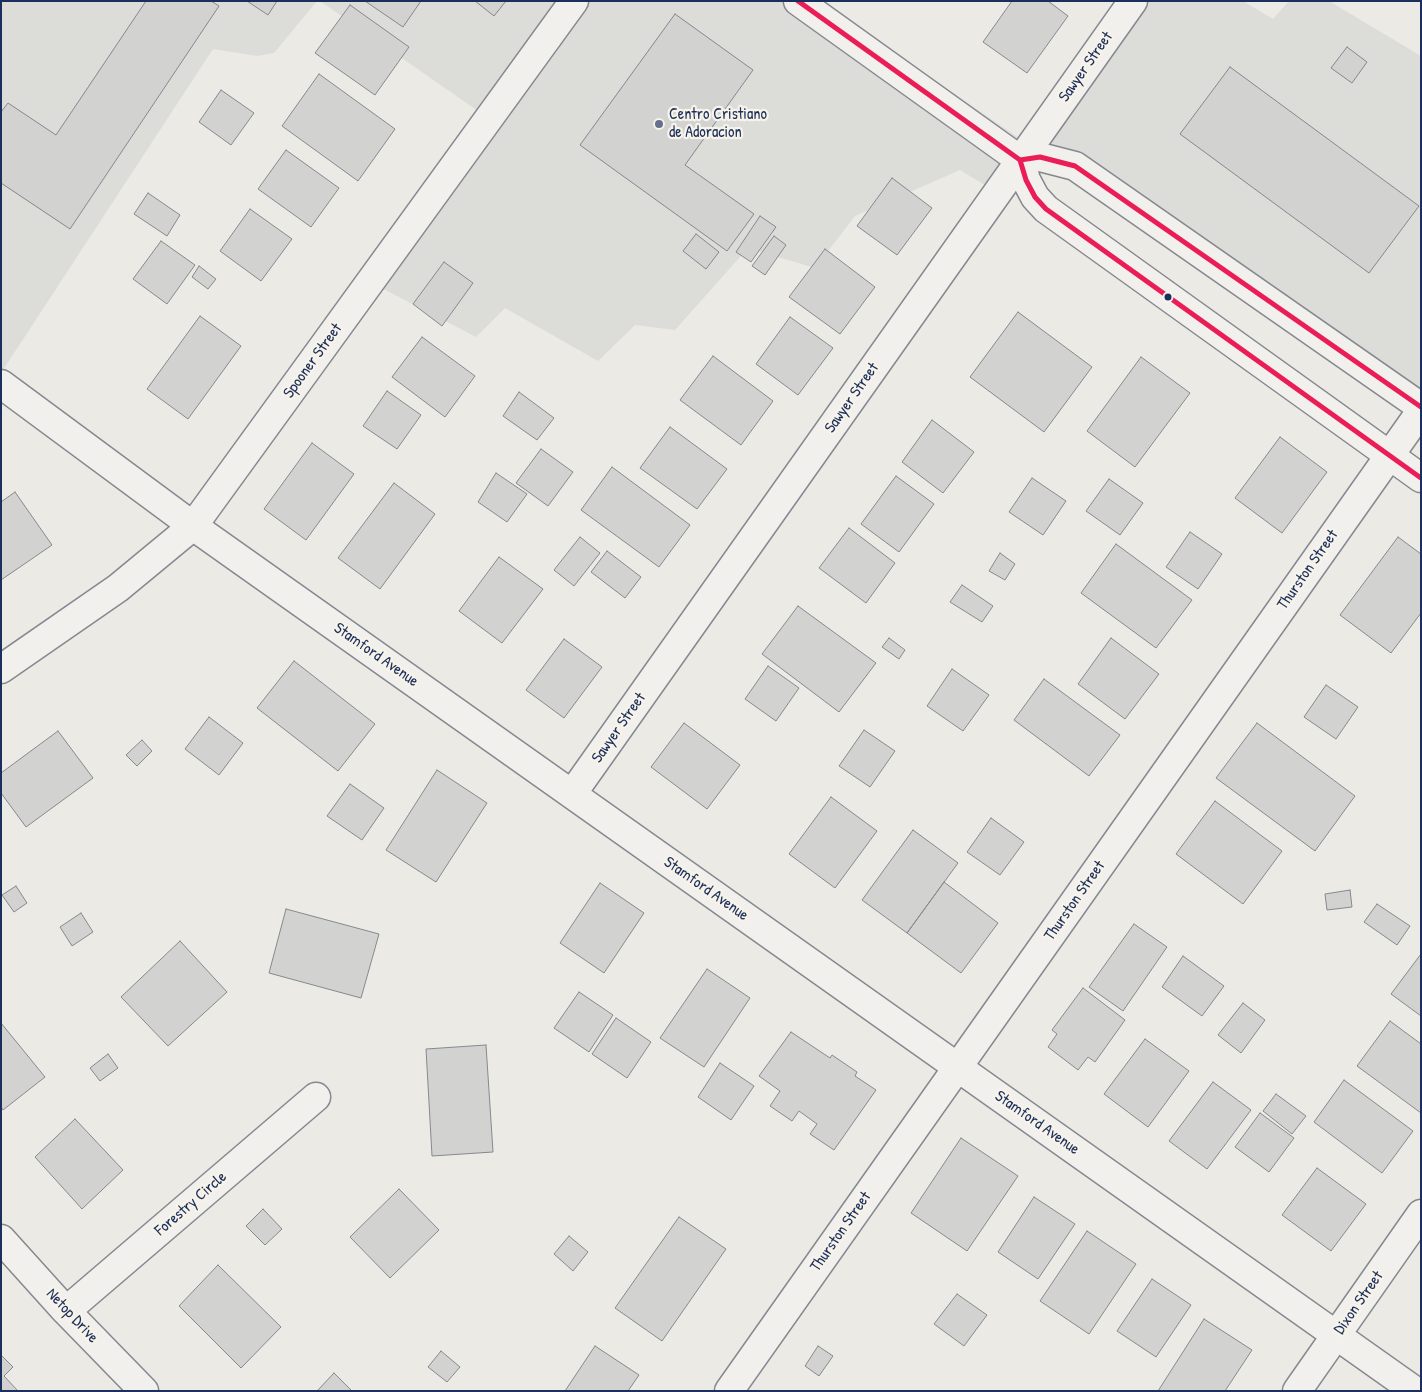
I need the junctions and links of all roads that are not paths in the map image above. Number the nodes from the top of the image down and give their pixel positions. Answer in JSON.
{"nodes":[{"id":1,"x":574,"y":1,"type":"edge"},
{"id":2,"x":798,"y":1,"type":"edge"},
{"id":3,"x":1133,"y":1,"type":"edge"},
{"id":4,"x":1020,"y":160,"type":"junction"},
{"id":5,"x":1,"y":384,"type":"edge"},
{"id":6,"x":1421,"y":407,"type":"edge"},
{"id":7,"x":1421,"y":411,"type":"edge"},
{"id":8,"x":1389,"y":455,"type":"junction"},
{"id":9,"x":1421,"y":478,"type":"edge"},
{"id":10,"x":194,"y":526,"type":"junction"},
{"id":11,"x":1,"y":669,"type":"edge"},
{"id":12,"x":572,"y":794,"type":"junction"},
{"id":13,"x":958,"y":1067,"type":"junction"},
{"id":14,"x":316,"y":1097,"type":"dead end"},
{"id":15,"x":1421,"y":1214,"type":"edge"},
{"id":16,"x":1,"y":1239,"type":"edge"},
{"id":17,"x":66,"y":1311,"type":"junction"},
{"id":18,"x":1336,"y":1335,"type":"junction"},
{"id":19,"x":144,"y":1391,"type":"edge"},
{"id":20,"x":729,"y":1391,"type":"edge"},
{"id":21,"x":1297,"y":1391,"type":"edge"},
{"id":22,"x":1415,"y":1391,"type":"edge"}],
"edges":[{"from":1,"to":10,"type":"street","name":"Spooner Street"},
{"from":2,"to":4,"type":"street"},
{"from":3,"to":4,"type":"street","name":"Sawyer Street"},
{"from":4,"to":6,"type":"street"},
{"from":4,"to":8,"type":"street"},
{"from":4,"to":12,"type":"street","name":"Sawyer Street"},
{"from":5,"to":10,"type":"street","name":"Stamford Avenue"},
{"from":7,"to":8,"type":"street","name":"Thurston Street"},
{"from":8,"to":9,"type":"street"},
{"from":8,"to":13,"type":"street","name":"Thurston Street"},
{"from":10,"to":11,"type":"street","name":"Spooner Street"},
{"from":10,"to":12,"type":"street","name":"Stamford Avenue"},
{"from":12,"to":13,"type":"street","name":"Stamford Avenue"},
{"from":13,"to":18,"type":"street","name":"Stamford Avenue"},
{"from":13,"to":20,"type":"street","name":"Thurston Street"},
{"from":14,"to":17,"type":"street","name":"Forestry Circle"},
{"from":15,"to":18,"type":"street","name":"Dixon Street"},
{"from":16,"to":17,"type":"street","name":"Netop Drive"},
{"from":17,"to":19,"type":"street","name":"Netop Drive"},
{"from":18,"to":21,"type":"street","name":"Dixon Street"},
{"from":18,"to":22,"type":"street","name":"Stamford Avenue"}]}
